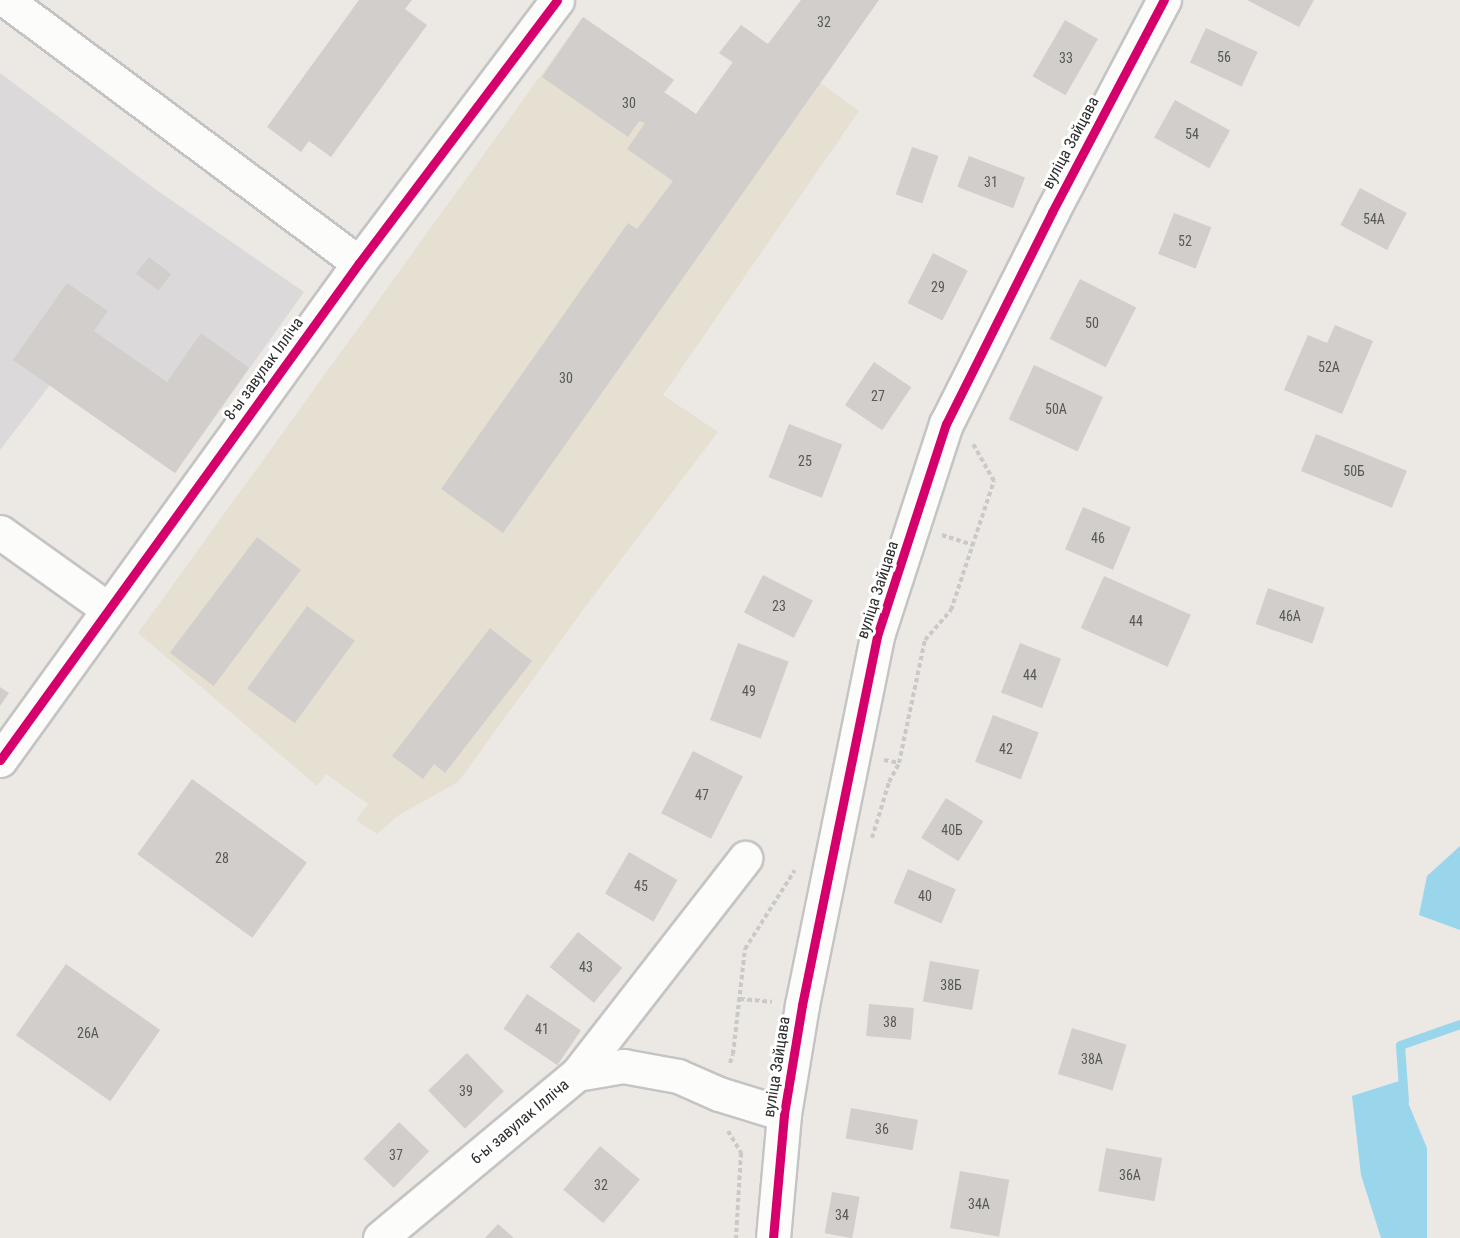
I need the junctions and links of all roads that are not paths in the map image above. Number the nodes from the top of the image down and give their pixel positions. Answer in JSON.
{"nodes":[{"id":1,"x":6,"y":0,"type":"edge"},
{"id":2,"x":557,"y":0,"type":"edge"},
{"id":3,"x":1164,"y":0,"type":"edge"},
{"id":4,"x":359,"y":263,"type":"junction"},
{"id":5,"x":0,"y":532,"type":"edge"},
{"id":6,"x":108,"y":609,"type":"junction"},
{"id":7,"x":0,"y":760,"type":"edge"},
{"id":8,"x":745,"y":858,"type":"dead end"},
{"id":9,"x":577,"y":1074,"type":"junction"},
{"id":10,"x":784,"y":1114,"type":"junction"},
{"id":11,"x":380,"y":1238,"type":"edge"},
{"id":12,"x":772,"y":1238,"type":"edge"}],
"edges":[{"from":1,"to":4,"type":"street"},
{"from":2,"to":4,"type":"street","name":"8-ы завулак Ілліча"},
{"from":3,"to":10,"type":"street","name":"вуліца Зайцава"},
{"from":4,"to":6,"type":"street","name":"8-ы завулак Ілліча"},
{"from":5,"to":6,"type":"street"},
{"from":6,"to":7,"type":"street","name":"8-ы завулак Ілліча"},
{"from":8,"to":9,"type":"street"},
{"from":9,"to":10,"type":"street","name":"6-ы завулак Ілліча"},
{"from":9,"to":11,"type":"street","name":"6-ы завулак Ілліча"},
{"from":10,"to":12,"type":"street","name":"вуліца Зайцава"}]}
